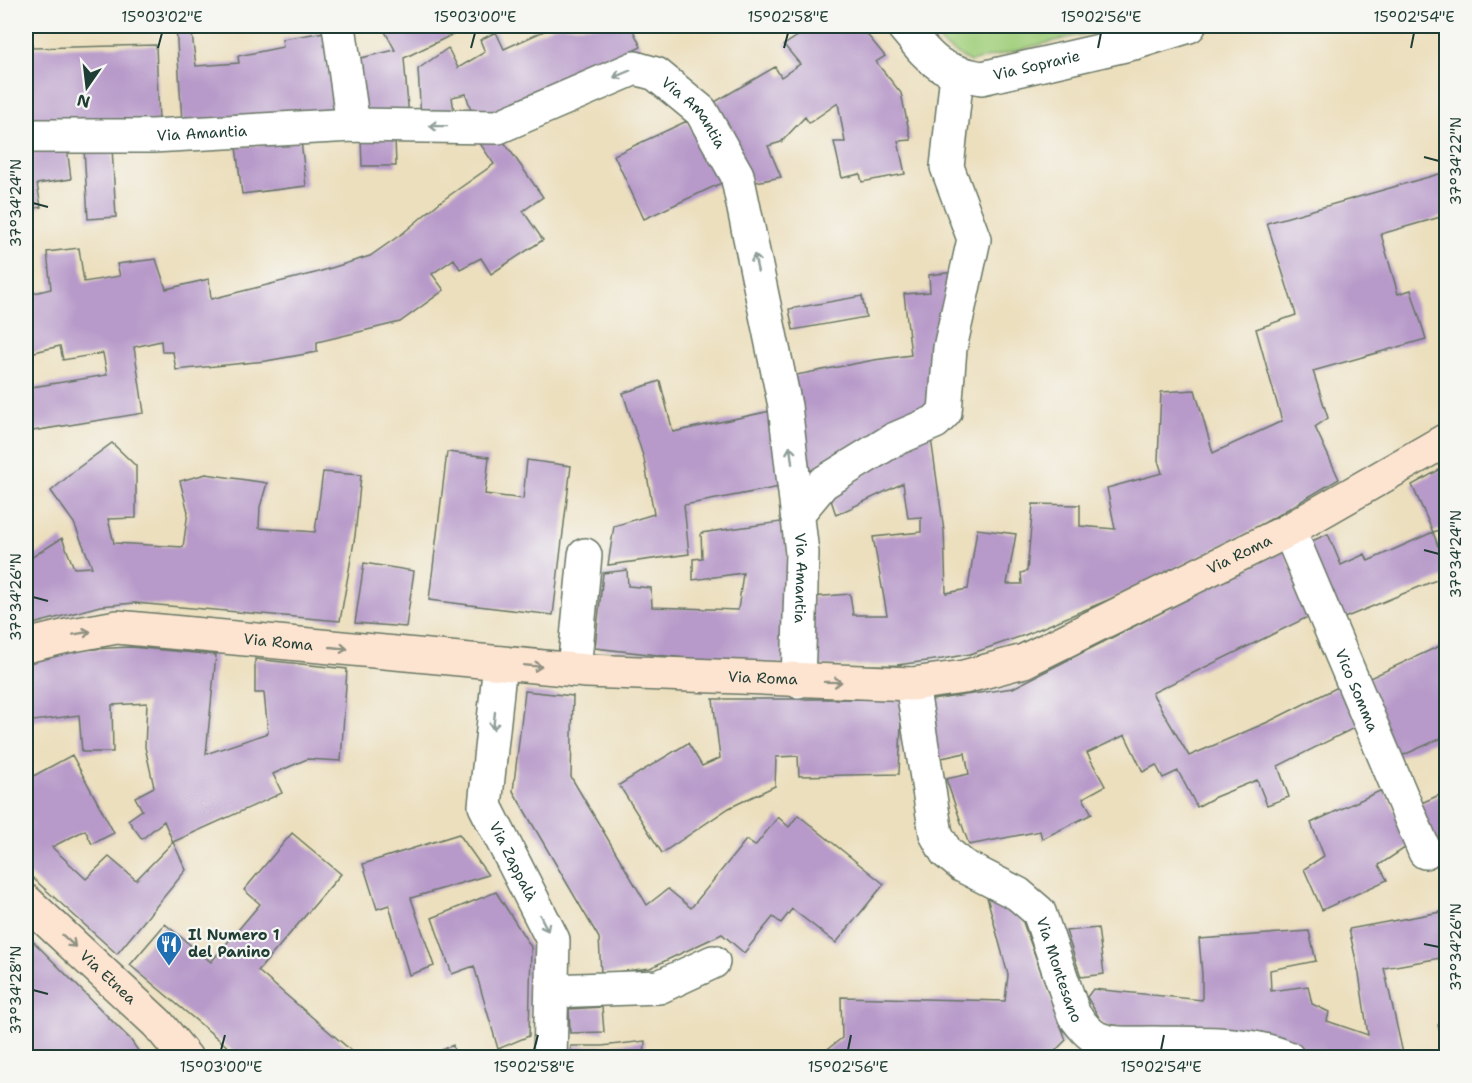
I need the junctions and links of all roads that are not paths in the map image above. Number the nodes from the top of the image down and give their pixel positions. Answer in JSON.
{"nodes":[{"id":1,"x":339,"y":26,"type":"edge"},
{"id":2,"x":903,"y":26,"type":"edge"},
{"id":3,"x":1189,"y":26,"type":"edge"},
{"id":4,"x":957,"y":74,"type":"junction"},
{"id":5,"x":353,"y":125,"type":"junction"},
{"id":6,"x":26,"y":136,"type":"edge"},
{"id":7,"x":1446,"y":440,"type":"edge"},
{"id":8,"x":797,"y":514,"type":"junction"},
{"id":9,"x":1289,"y":530,"type":"junction"},
{"id":10,"x":585,"y":555,"type":"dead end"},
{"id":11,"x":26,"y":646,"type":"edge"},
{"id":12,"x":500,"y":663,"type":"junction"},
{"id":13,"x":574,"y":670,"type":"junction"},
{"id":14,"x":798,"y":681,"type":"junction"},
{"id":15,"x":912,"y":684,"type":"junction"},
{"id":16,"x":1425,"y":852,"type":"dead end"},
{"id":17,"x":26,"y":902,"type":"edge"},
{"id":18,"x":713,"y":962,"type":"dead end"},
{"id":19,"x":552,"y":991,"type":"junction"},
{"id":20,"x":186,"y":1058,"type":"edge"},
{"id":21,"x":550,"y":1058,"type":"edge"},
{"id":22,"x":1288,"y":1058,"type":"edge"}],
"edges":[{"from":1,"to":5,"type":"street"},
{"from":2,"to":4,"type":"street","name":"Via Soprarie"},
{"from":3,"to":4,"type":"street","name":"Via Soprarie"},
{"from":4,"to":8,"type":"street"},
{"from":5,"to":6,"type":"street","name":"Via Amantia"},
{"from":8,"to":5,"type":"street","name":"Via Amantia","one_way":true},
{"from":7,"to":9,"type":"main road","name":"Via Roma"},
{"from":8,"to":14,"type":"street","name":"Via Amantia"},
{"from":9,"to":15,"type":"main road","name":"Via Roma"},
{"from":9,"to":16,"type":"street","name":"Vico Somma"},
{"from":10,"to":13,"type":"street"},
{"from":11,"to":12,"type":"main road","name":"Via Roma","one_way":true},
{"from":12,"to":13,"type":"main road","name":"Via Roma","one_way":true},
{"from":12,"to":19,"type":"street","name":"Via Zappalà","one_way":true},
{"from":13,"to":14,"type":"main road","name":"Via Roma"},
{"from":14,"to":15,"type":"main road","name":"Via Roma","one_way":true},
{"from":15,"to":22,"type":"street","name":"Via Montesano"},
{"from":17,"to":20,"type":"main road","name":"Via Etnea","one_way":true},
{"from":18,"to":19,"type":"street"},
{"from":19,"to":21,"type":"street","name":"Via Zappalà"}]}
